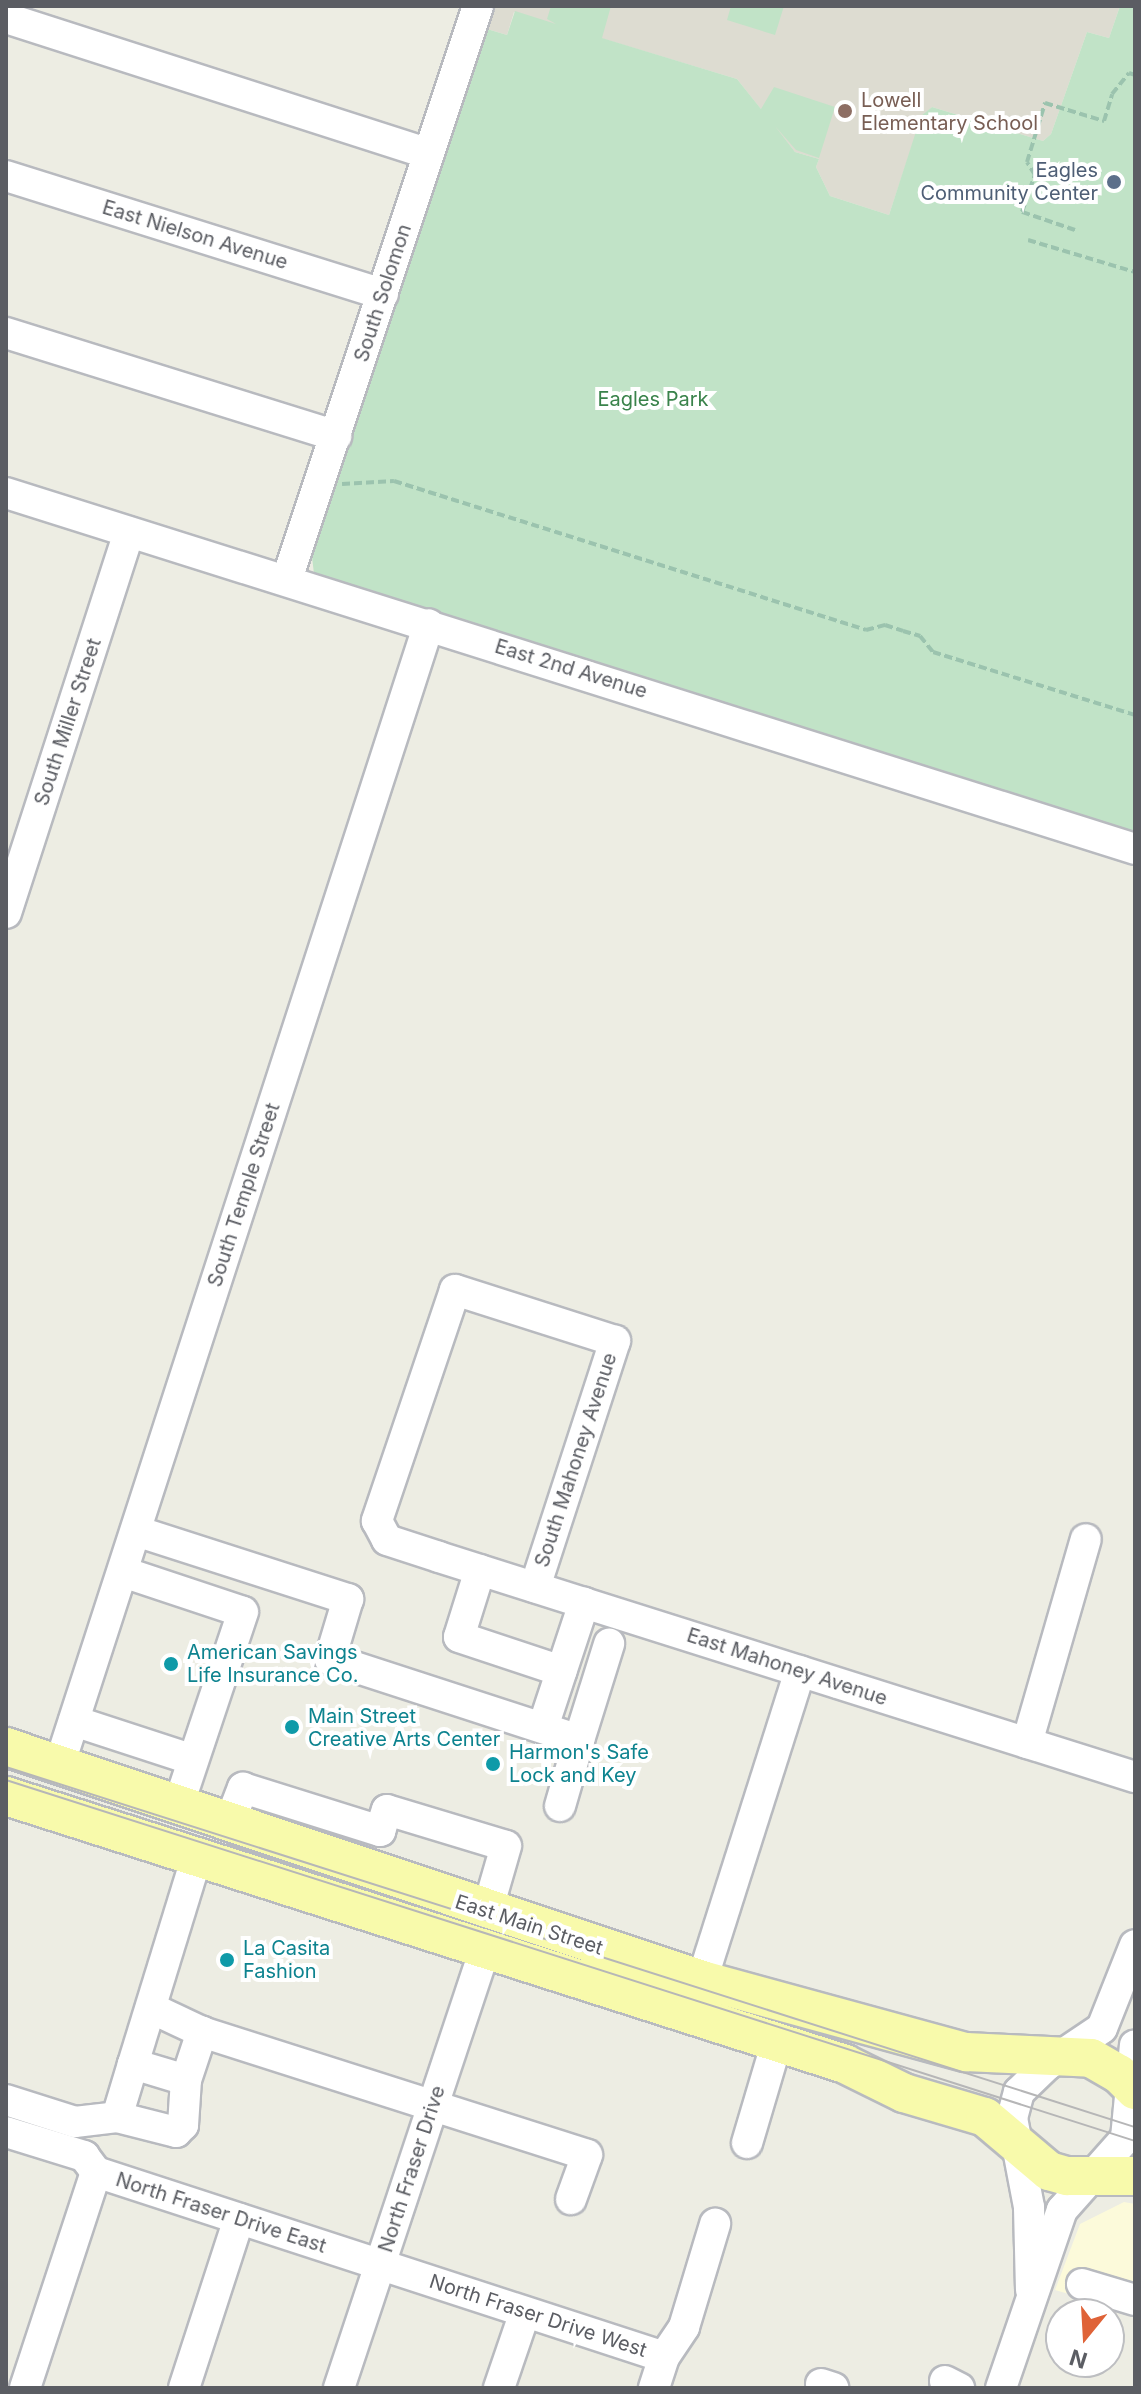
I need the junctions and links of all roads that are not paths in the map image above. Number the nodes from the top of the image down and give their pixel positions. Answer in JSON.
{"nodes":[{"id":1,"x":470,"y":8,"type":"edge"},
{"id":2,"x":6,"y":18,"type":"edge"},
{"id":3,"x":429,"y":154,"type":"junction"},
{"id":4,"x":6,"y":176,"type":"edge"},
{"id":5,"x":383,"y":294,"type":"junction"},
{"id":6,"x":6,"y":333,"type":"edge"},
{"id":7,"x":336,"y":436,"type":"junction"},
{"id":8,"x":6,"y":493,"type":"edge"},
{"id":9,"x":129,"y":532,"type":"junction"},
{"id":10,"x":287,"y":579,"type":"junction"},
{"id":11,"x":429,"y":624,"type":"junction"},
{"id":12,"x":1135,"y":849,"type":"edge"},
{"id":13,"x":6,"y":913,"type":"edge"},
{"id":14,"x":136,"y":1531,"type":"junction"},
{"id":15,"x":1086,"y":1539,"type":"dead end"},
{"id":16,"x":439,"y":1557,"type":"joint"},
{"id":17,"x":480,"y":1570,"type":"junction"},
{"id":18,"x":123,"y":1572,"type":"junction"},
{"id":19,"x":535,"y":1587,"type":"junction"},
{"id":20,"x":584,"y":1603,"type":"junction"},
{"id":21,"x":609,"y":1644,"type":"dead end"},
{"id":22,"x":561,"y":1671,"type":"junction"},
{"id":23,"x":800,"y":1671,"type":"junction"},
{"id":24,"x":74,"y":1721,"type":"junction"},
{"id":25,"x":543,"y":1727,"type":"junction"},
{"id":26,"x":579,"y":1740,"type":"junction"},
{"id":27,"x":1027,"y":1743,"type":"junction"},
{"id":28,"x":6,"y":1747,"type":"edge"},
{"id":29,"x":193,"y":1760,"type":"junction"},
{"id":30,"x":59,"y":1766,"type":"junction"},
{"id":31,"x":1135,"y":1777,"type":"edge"},
{"id":32,"x":6,"y":1796,"type":"edge"},
{"id":33,"x":178,"y":1806,"type":"junction"},
{"id":34,"x":560,"y":1806,"type":"dead end"},
{"id":35,"x":229,"y":1824,"type":"junction"},
{"id":36,"x":380,"y":1831,"type":"junction"},
{"id":37,"x":197,"y":1856,"type":"junction"},
{"id":38,"x":374,"y":1873,"type":"junction"},
{"id":39,"x":487,"y":1912,"type":"junction"},
{"id":40,"x":1135,"y":1945,"type":"edge"},
{"id":41,"x":485,"y":1950,"type":"junction"},
{"id":42,"x":702,"y":1980,"type":"junction"},
{"id":43,"x":151,"y":2008,"type":"junction"},
{"id":44,"x":202,"y":2032,"type":"junction"},
{"id":45,"x":777,"y":2042,"type":"junction"},
{"id":46,"x":1135,"y":2045,"type":"edge"},
{"id":47,"x":1063,"y":2055,"type":"junction"},
{"id":48,"x":133,"y":2064,"type":"junction"},
{"id":49,"x":186,"y":2080,"type":"junction"},
{"id":50,"x":1134,"y":2088,"type":"edge"},
{"id":51,"x":6,"y":2100,"type":"edge"},
{"id":52,"x":433,"y":2105,"type":"junction"},
{"id":53,"x":117,"y":2117,"type":"junction"},
{"id":54,"x":6,"y":2132,"type":"edge"},
{"id":55,"x":1014,"y":2142,"type":"junction"},
{"id":56,"x":747,"y":2143,"type":"dead end"},
{"id":57,"x":96,"y":2172,"type":"junction"},
{"id":58,"x":1091,"y":2174,"type":"junction"},
{"id":59,"x":1135,"y":2176,"type":"edge"},
{"id":60,"x":571,"y":2199,"type":"dead end"},
{"id":61,"x":239,"y":2219,"type":"junction"},
{"id":62,"x":715,"y":2224,"type":"dead end"},
{"id":63,"x":380,"y":2265,"type":"junction"},
{"id":64,"x":1082,"y":2284,"type":"dead end"},
{"id":65,"x":1031,"y":2290,"type":"junction"},
{"id":66,"x":1135,"y":2300,"type":"edge"},
{"id":67,"x":525,"y":2312,"type":"junction"},
{"id":68,"x":664,"y":2357,"type":"junction"},
{"id":69,"x":25,"y":2388,"type":"edge"},
{"id":70,"x":184,"y":2388,"type":"edge"},
{"id":71,"x":339,"y":2388,"type":"edge"},
{"id":72,"x":499,"y":2388,"type":"edge"},
{"id":73,"x":654,"y":2388,"type":"edge"},
{"id":74,"x":1001,"y":2388,"type":"edge"}],
"edges":[{"from":1,"to":3,"type":"street","name":"South Solomon"},
{"from":2,"to":3,"type":"street"},
{"from":3,"to":5,"type":"street","name":"South Solomon"},
{"from":4,"to":5,"type":"street","name":"East Nielson Avenue"},
{"from":5,"to":7,"type":"street","name":"South Solomon"},
{"from":6,"to":7,"type":"street"},
{"from":7,"to":10,"type":"street","name":"South Solomon"},
{"from":8,"to":9,"type":"street","name":"East 2nd Avenue"},
{"from":9,"to":10,"type":"street","name":"East 2nd Avenue"},
{"from":9,"to":13,"type":"street","name":"South Miller Street"},
{"from":10,"to":11,"type":"street","name":"East 2nd Avenue"},
{"from":11,"to":12,"type":"street","name":"East 2nd Avenue"},
{"from":11,"to":14,"type":"street","name":"South Temple Street"},
{"from":14,"to":18,"type":"street","name":"South Temple Street"},
{"from":14,"to":25,"type":"street"},
{"from":15,"to":27,"type":"street"},
{"from":16,"to":17,"type":"street","name":"East Mahoney Avenue"},
{"from":16,"to":19,"type":"street","name":"South Mahoney Avenue"},
{"from":17,"to":19,"type":"street","name":"East Mahoney Avenue"},
{"from":17,"to":22,"type":"street"},
{"from":18,"to":24,"type":"street","name":"South Temple Street"},
{"from":18,"to":29,"type":"street"},
{"from":19,"to":20,"type":"street","name":"East Mahoney Avenue"},
{"from":20,"to":22,"type":"street"},
{"from":20,"to":23,"type":"street","name":"East Mahoney Avenue"},
{"from":21,"to":26,"type":"street"},
{"from":22,"to":25,"type":"street"},
{"from":23,"to":27,"type":"street","name":"East Mahoney Avenue"},
{"from":23,"to":42,"type":"street"},
{"from":24,"to":29,"type":"street"},
{"from":24,"to":30,"type":"street","name":"South Temple Street"},
{"from":25,"to":26,"type":"street"},
{"from":26,"to":34,"type":"street"},
{"from":27,"to":31,"type":"street","name":"East Mahoney Avenue"},
{"from":28,"to":30,"type":"main road","name":"East Main Street"},
{"from":29,"to":33,"type":"street"},
{"from":30,"to":33,"type":"main road","name":"East Main Street"},
{"from":32,"to":37,"type":"main road","name":"East Main Street"},
{"from":33,"to":35,"type":"main road","name":"East Main Street"},
{"from":35,"to":36,"type":"street"},
{"from":35,"to":38,"type":"main road","name":"East Main Street"},
{"from":36,"to":38,"type":"street"},
{"from":36,"to":39,"type":"street"},
{"from":37,"to":41,"type":"main road","name":"East Main Street"},
{"from":37,"to":43,"type":"street"},
{"from":38,"to":39,"type":"main road","name":"East Main Street"},
{"from":39,"to":42,"type":"main road","name":"East Main Street"},
{"from":40,"to":47,"type":"street"},
{"from":41,"to":45,"type":"main road","name":"East Main Street"},
{"from":41,"to":52,"type":"street","name":"North Fraser Drive"},
{"from":42,"to":47,"type":"main road","name":"East Main Street"},
{"from":43,"to":44,"type":"street"},
{"from":43,"to":48,"type":"street"},
{"from":44,"to":49,"type":"street"},
{"from":44,"to":52,"type":"street"},
{"from":45,"to":55,"type":"main road","name":"East Main Street"},
{"from":45,"to":56,"type":"street"},
{"from":46,"to":50,"type":"street"},
{"from":47,"to":50,"type":"main road"},
{"from":47,"to":55,"type":"street"},
{"from":48,"to":49,"type":"street"},
{"from":48,"to":53,"type":"street"},
{"from":49,"to":53,"type":"street"},
{"from":50,"to":58,"type":"street"},
{"from":51,"to":53,"type":"street"},
{"from":52,"to":60,"type":"street"},
{"from":52,"to":63,"type":"street","name":"North Fraser Drive"},
{"from":54,"to":57,"type":"street"},
{"from":55,"to":58,"type":"main road"},
{"from":55,"to":65,"type":"street"},
{"from":57,"to":61,"type":"street","name":"North Fraser Drive East"},
{"from":57,"to":69,"type":"street","name":"North Fraser Drive East"},
{"from":58,"to":59,"type":"main road"},
{"from":58,"to":65,"type":"street"},
{"from":61,"to":63,"type":"street","name":"North Fraser Drive East"},
{"from":61,"to":70,"type":"street"},
{"from":62,"to":68,"type":"street"},
{"from":63,"to":67,"type":"street","name":"North Fraser Drive West"},
{"from":63,"to":71,"type":"street","name":"North Fraser Drive"},
{"from":64,"to":66,"type":"street"},
{"from":65,"to":74,"type":"street"},
{"from":67,"to":68,"type":"street","name":"North Fraser Drive West"},
{"from":67,"to":72,"type":"street"},
{"from":68,"to":73,"type":"street","name":"North Fraser Drive West"}]}
